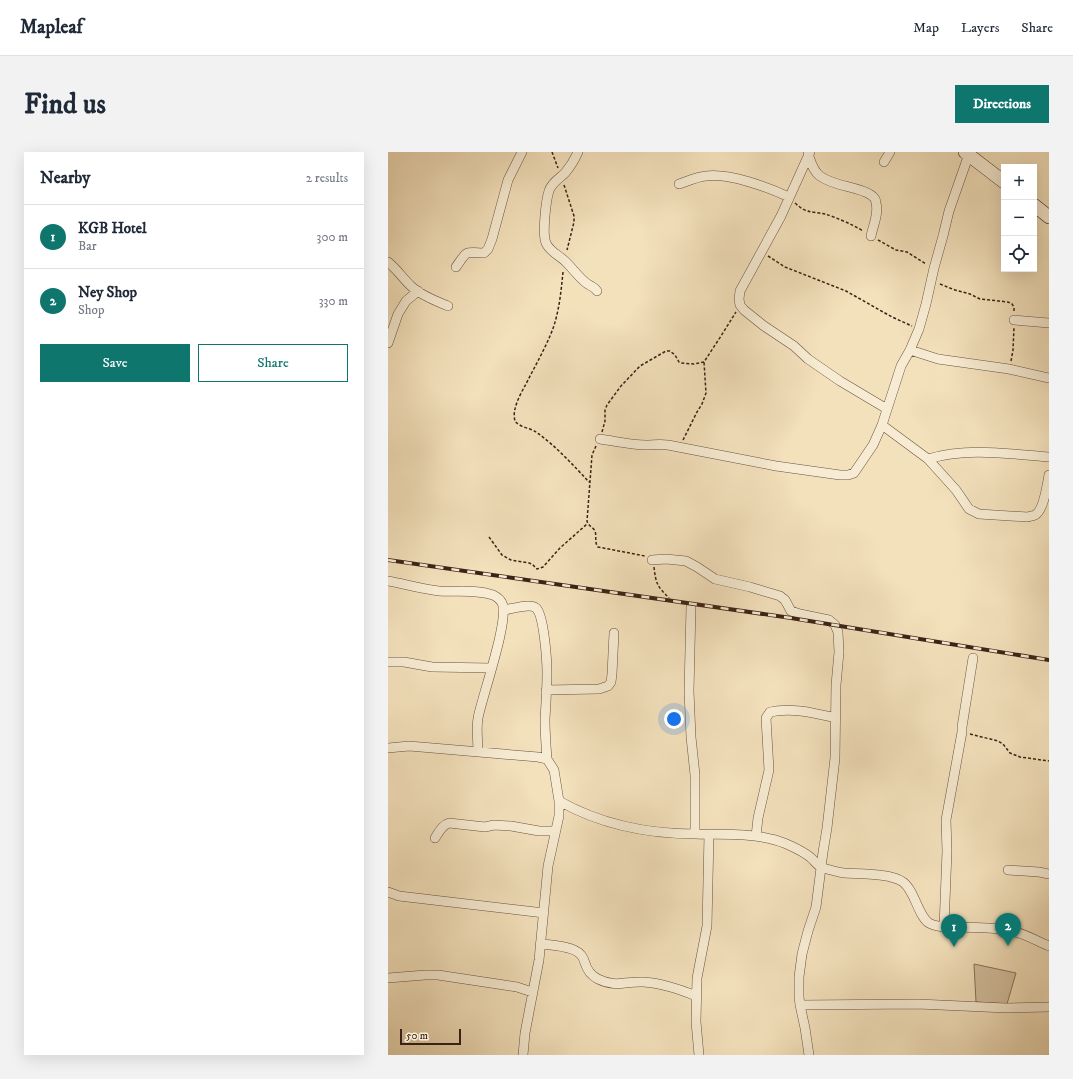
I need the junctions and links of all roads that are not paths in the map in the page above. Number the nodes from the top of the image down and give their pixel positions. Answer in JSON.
{"nodes":[{"id":1,"x":522,"y":152,"type":"edge"},
{"id":2,"x":578,"y":152,"type":"edge"},
{"id":3,"x":890,"y":152,"type":"edge"},
{"id":4,"x":809,"y":153,"type":"edge"},
{"id":5,"x":967,"y":153,"type":"edge"},
{"id":6,"x":884,"y":162,"type":"dead end"},
{"id":7,"x":1001,"y":180,"type":"edge"},
{"id":8,"x":679,"y":184,"type":"dead end"},
{"id":9,"x":789,"y":197,"type":"junction"},
{"id":10,"x":1037,"y":208,"type":"edge"},
{"id":11,"x":1049,"y":217,"type":"edge"},
{"id":12,"x":871,"y":236,"type":"road end"},
{"id":13,"x":388,"y":262,"type":"edge"},
{"id":14,"x":456,"y":267,"type":"dead end"},
{"id":15,"x":418,"y":291,"type":"junction"},
{"id":16,"x":597,"y":291,"type":"dead end"},
{"id":17,"x":448,"y":306,"type":"dead end"},
{"id":18,"x":1014,"y":320,"type":"road end"},
{"id":19,"x":1049,"y":323,"type":"edge"},
{"id":20,"x":388,"y":343,"type":"edge"},
{"id":21,"x":910,"y":350,"type":"junction"},
{"id":22,"x":1049,"y":378,"type":"edge"},
{"id":23,"x":887,"y":409,"type":"junction"},
{"id":24,"x":882,"y":425,"type":"junction"},
{"id":25,"x":600,"y":439,"type":"dead end"},
{"id":26,"x":1049,"y":457,"type":"edge"},
{"id":27,"x":928,"y":459,"type":"junction"},
{"id":28,"x":1049,"y":475,"type":"edge"},
{"id":29,"x":652,"y":560,"type":"dead end"},
{"id":30,"x":388,"y":581,"type":"edge"},
{"id":31,"x":691,"y":607,"type":"dead end"},
{"id":32,"x":504,"y":610,"type":"junction"},
{"id":33,"x":614,"y":633,"type":"dead end"},
{"id":34,"x":973,"y":658,"type":"dead end"},
{"id":35,"x":388,"y":662,"type":"edge"},
{"id":36,"x":491,"y":668,"type":"junction"},
{"id":37,"x":546,"y":690,"type":"junction"},
{"id":38,"x":836,"y":718,"type":"junction"},
{"id":39,"x":388,"y":748,"type":"edge"},
{"id":40,"x":478,"y":752,"type":"junction"},
{"id":41,"x":547,"y":759,"type":"junction"},
{"id":42,"x":559,"y":801,"type":"junction"},
{"id":43,"x":555,"y":831,"type":"junction"},
{"id":44,"x":695,"y":834,"type":"junction"},
{"id":45,"x":709,"y":834,"type":"junction"},
{"id":46,"x":756,"y":836,"type":"junction"},
{"id":47,"x":434,"y":838,"type":"dead end"},
{"id":48,"x":821,"y":868,"type":"junction"},
{"id":49,"x":1008,"y":870,"type":"dead end"},
{"id":50,"x":1049,"y":874,"type":"edge"},
{"id":51,"x":388,"y":892,"type":"edge"},
{"id":52,"x":544,"y":913,"type":"junction"},
{"id":53,"x":944,"y":927,"type":"junction"},
{"id":54,"x":540,"y":944,"type":"junction"},
{"id":55,"x":1049,"y":946,"type":"edge"},
{"id":56,"x":388,"y":978,"type":"edge"},
{"id":57,"x":532,"y":992,"type":"junction"},
{"id":58,"x":696,"y":996,"type":"junction"},
{"id":59,"x":800,"y":1005,"type":"junction"},
{"id":60,"x":1049,"y":1007,"type":"edge"},
{"id":61,"x":523,"y":1055,"type":"edge"},
{"id":62,"x":699,"y":1055,"type":"edge"},
{"id":63,"x":809,"y":1055,"type":"edge"}],
"edges":[{"from":1,"to":14,"type":"street"},
{"from":2,"to":16,"type":"street"},
{"from":3,"to":6,"type":"street"},
{"from":4,"to":9,"type":"street"},
{"from":4,"to":12,"type":"street"},
{"from":5,"to":7,"type":"main road"},
{"from":5,"to":21,"type":"street"},
{"from":8,"to":9,"type":"street"},
{"from":9,"to":23,"type":"street"},
{"from":10,"to":11,"type":"main road"},
{"from":13,"to":15,"type":"street"},
{"from":15,"to":17,"type":"street"},
{"from":15,"to":20,"type":"street"},
{"from":18,"to":19,"type":"street"},
{"from":21,"to":22,"type":"street"},
{"from":21,"to":23,"type":"street"},
{"from":23,"to":24,"type":"street"},
{"from":24,"to":25,"type":"street"},
{"from":24,"to":27,"type":"street"},
{"from":26,"to":27,"type":"street"},
{"from":27,"to":28,"type":"street"},
{"from":29,"to":38,"type":"street"},
{"from":30,"to":32,"type":"street"},
{"from":31,"to":44,"type":"street"},
{"from":32,"to":36,"type":"street"},
{"from":32,"to":37,"type":"street"},
{"from":33,"to":37,"type":"street"},
{"from":34,"to":53,"type":"street"},
{"from":35,"to":36,"type":"street"},
{"from":36,"to":40,"type":"street"},
{"from":37,"to":41,"type":"street"},
{"from":38,"to":46,"type":"street"},
{"from":38,"to":48,"type":"street"},
{"from":39,"to":40,"type":"street"},
{"from":40,"to":41,"type":"street"},
{"from":41,"to":42,"type":"street"},
{"from":42,"to":43,"type":"street"},
{"from":42,"to":44,"type":"street"},
{"from":43,"to":47,"type":"street"},
{"from":43,"to":52,"type":"street"},
{"from":44,"to":45,"type":"street"},
{"from":45,"to":46,"type":"street"},
{"from":45,"to":58,"type":"street"},
{"from":46,"to":48,"type":"street"},
{"from":48,"to":53,"type":"street"},
{"from":48,"to":59,"type":"street"},
{"from":49,"to":50,"type":"street"},
{"from":51,"to":52,"type":"street"},
{"from":52,"to":54,"type":"street"},
{"from":53,"to":55,"type":"street"},
{"from":54,"to":57,"type":"street"},
{"from":54,"to":58,"type":"street"},
{"from":56,"to":57,"type":"street"},
{"from":57,"to":61,"type":"street"},
{"from":58,"to":62,"type":"street"},
{"from":59,"to":60,"type":"street"},
{"from":59,"to":63,"type":"street"}]}
